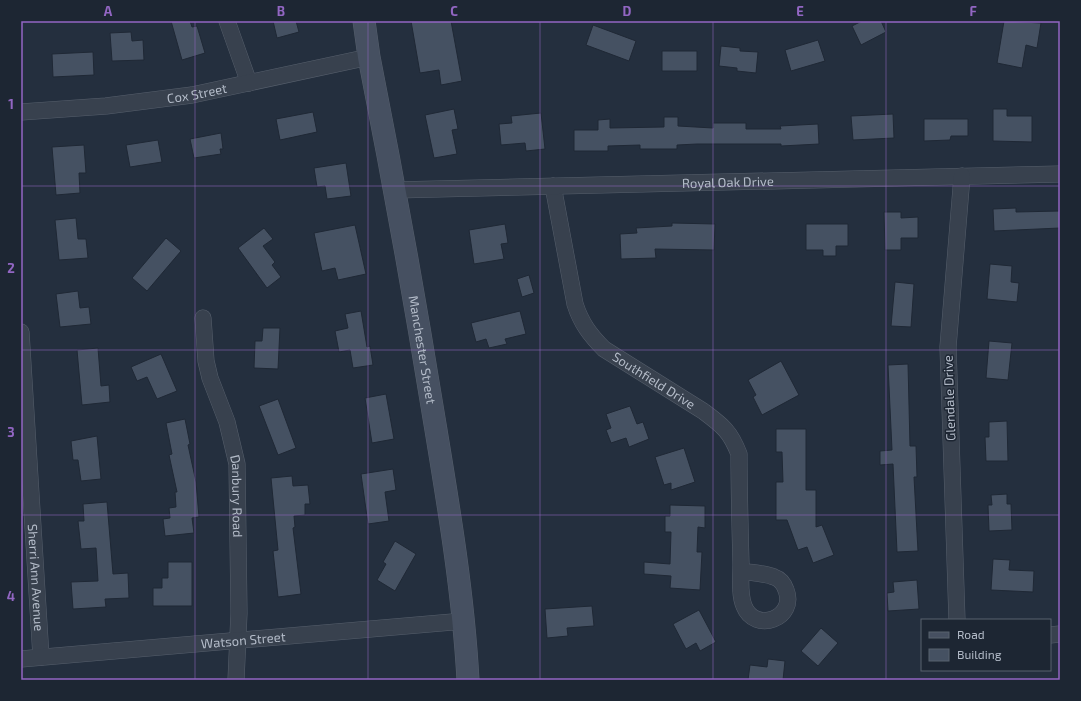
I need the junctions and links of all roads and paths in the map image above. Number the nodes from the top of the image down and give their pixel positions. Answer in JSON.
{"nodes":[{"id":1,"x":228,"y":21,"type":"edge"},
{"id":2,"x":364,"y":21,"type":"edge"},
{"id":3,"x":369,"y":57,"type":"junction"},
{"id":4,"x":249,"y":84,"type":"junction"},
{"id":5,"x":21,"y":112,"type":"edge"},
{"id":6,"x":1060,"y":174,"type":"edge"},
{"id":7,"x":962,"y":176,"type":"junction"},
{"id":8,"x":553,"y":186,"type":"junction"},
{"id":9,"x":395,"y":190,"type":"junction"},
{"id":10,"x":203,"y":318,"type":"dead end"},
{"id":11,"x":21,"y":332,"type":"edge"},
{"id":12,"x":741,"y":572,"type":"dead end"},
{"id":13,"x":957,"y":619,"type":"edge"},
{"id":14,"x":464,"y":621,"type":"junction"},
{"id":15,"x":238,"y":640,"type":"junction"},
{"id":16,"x":41,"y":657,"type":"junction"},
{"id":17,"x":21,"y":658,"type":"edge"},
{"id":18,"x":236,"y":680,"type":"edge"},
{"id":19,"x":468,"y":680,"type":"edge"}],
"edges":[{"from":1,"to":4,"type":"street"},
{"from":2,"to":3,"type":"street","name":"Manchester Street"},
{"from":3,"to":4,"type":"street","name":"Cox Street"},
{"from":3,"to":9,"type":"street","name":"Manchester Street"},
{"from":4,"to":5,"type":"street","name":"Cox Street"},
{"from":6,"to":7,"type":"street","name":"Royal Oak Drive"},
{"from":7,"to":8,"type":"street","name":"Royal Oak Drive"},
{"from":7,"to":13,"type":"street","name":"Glendale Drive"},
{"from":8,"to":9,"type":"street","name":"Royal Oak Drive"},
{"from":8,"to":12,"type":"street","name":"Southfield Drive"},
{"from":9,"to":14,"type":"street","name":"Manchester Street"},
{"from":10,"to":15,"type":"street","name":"Danbury Road"},
{"from":11,"to":16,"type":"street","name":"Sherri Ann Avenue"},
{"from":14,"to":15,"type":"street","name":"Watson Street"},
{"from":14,"to":19,"type":"street","name":"Manchester Street"},
{"from":15,"to":16,"type":"street","name":"Watson Street"},
{"from":15,"to":18,"type":"street","name":"Danbury Road"},
{"from":16,"to":17,"type":"street","name":"Watson Street"}]}
